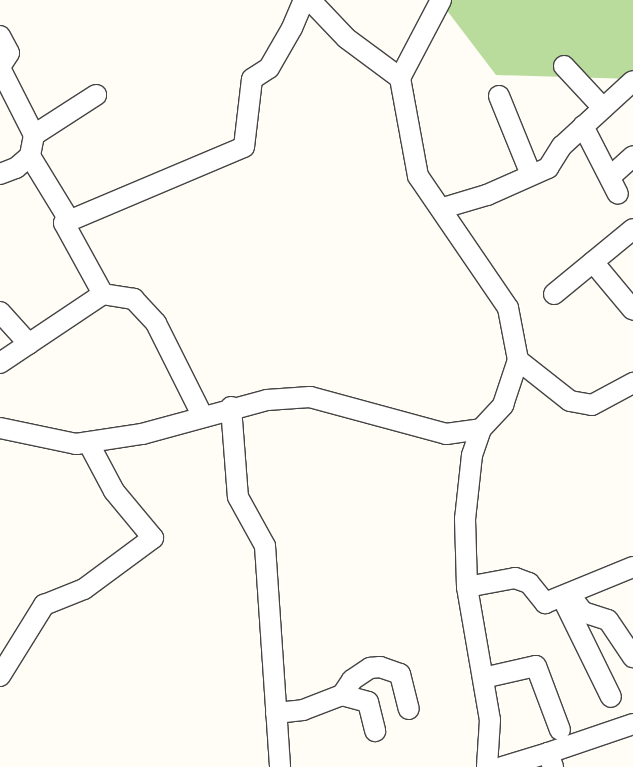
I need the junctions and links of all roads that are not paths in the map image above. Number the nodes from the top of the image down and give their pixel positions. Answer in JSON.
{"nodes":[{"id":1,"x":304,"y":0,"type":"edge"},
{"id":2,"x":310,"y":0,"type":"edge"},
{"id":3,"x":441,"y":0,"type":"edge"},
{"id":4,"x":0,"y":36,"type":"edge"},
{"id":5,"x":564,"y":66,"type":"dead end"},
{"id":6,"x":0,"y":68,"type":"edge"},
{"id":7,"x":400,"y":78,"type":"junction"},
{"id":8,"x":633,"y":81,"type":"edge"},
{"id":9,"x":96,"y":95,"type":"dead end"},
{"id":10,"x":499,"y":96,"type":"dead end"},
{"id":11,"x":603,"y":108,"type":"junction"},
{"id":12,"x":583,"y":126,"type":"junction"},
{"id":13,"x":34,"y":135,"type":"junction"},
{"id":14,"x":30,"y":156,"type":"junction"},
{"id":15,"x":633,"y":156,"type":"edge"},
{"id":16,"x":0,"y":174,"type":"edge"},
{"id":17,"x":531,"y":175,"type":"junction"},
{"id":18,"x":443,"y":208,"type":"junction"},
{"id":19,"x":69,"y":220,"type":"junction"},
{"id":20,"x":633,"y":229,"type":"edge"},
{"id":21,"x":593,"y":262,"type":"junction"},
{"id":22,"x":103,"y":294,"type":"junction"},
{"id":23,"x":554,"y":294,"type":"dead end"},
{"id":24,"x":633,"y":310,"type":"edge"},
{"id":25,"x":0,"y":312,"type":"edge"},
{"id":26,"x":29,"y":344,"type":"junction"},
{"id":27,"x":518,"y":360,"type":"junction"},
{"id":28,"x":0,"y":363,"type":"edge"},
{"id":29,"x":633,"y":383,"type":"edge"},
{"id":30,"x":231,"y":408,"type":"junction"},
{"id":31,"x":202,"y":415,"type":"junction"},
{"id":32,"x":0,"y":428,"type":"edge"},
{"id":33,"x":481,"y":429,"type":"junction"},
{"id":34,"x":88,"y":442,"type":"junction"},
{"id":35,"x":633,"y":567,"type":"edge"},
{"id":36,"x":467,"y":587,"type":"junction"},
{"id":37,"x":566,"y":596,"type":"junction"},
{"id":38,"x":633,"y":657,"type":"edge"},
{"id":39,"x":0,"y":676,"type":"edge"},
{"id":40,"x":483,"y":678,"type":"junction"},
{"id":41,"x":342,"y":695,"type":"junction"},
{"id":42,"x":612,"y":697,"type":"dead end"},
{"id":43,"x":409,"y":709,"type":"dead end"},
{"id":44,"x":276,"y":713,"type":"junction"},
{"id":45,"x":633,"y":724,"type":"edge"},
{"id":46,"x":560,"y":730,"type":"dead end"},
{"id":47,"x":375,"y":731,"type":"dead end"},
{"id":48,"x":550,"y":760,"type":"edge"},
{"id":49,"x":280,"y":767,"type":"edge"},
{"id":50,"x":487,"y":767,"type":"edge"},
{"id":51,"x":502,"y":767,"type":"edge"}],
"edges":[{"from":1,"to":19,"type":"street"},
{"from":2,"to":7,"type":"street"},
{"from":3,"to":7,"type":"street"},
{"from":4,"to":6,"type":"street"},
{"from":5,"to":11,"type":"street"},
{"from":6,"to":13,"type":"street"},
{"from":7,"to":18,"type":"street"},
{"from":8,"to":11,"type":"street"},
{"from":9,"to":13,"type":"street"},
{"from":10,"to":17,"type":"street"},
{"from":11,"to":12,"type":"street"},
{"from":12,"to":15,"type":"street"},
{"from":12,"to":17,"type":"street"},
{"from":13,"to":14,"type":"street"},
{"from":14,"to":16,"type":"street"},
{"from":14,"to":19,"type":"street"},
{"from":17,"to":18,"type":"street"},
{"from":18,"to":27,"type":"street"},
{"from":19,"to":22,"type":"street"},
{"from":20,"to":21,"type":"street"},
{"from":21,"to":23,"type":"street"},
{"from":21,"to":24,"type":"street"},
{"from":22,"to":26,"type":"street"},
{"from":22,"to":31,"type":"street"},
{"from":25,"to":26,"type":"street"},
{"from":26,"to":28,"type":"street"},
{"from":27,"to":29,"type":"street"},
{"from":27,"to":33,"type":"street"},
{"from":30,"to":31,"type":"street"},
{"from":30,"to":33,"type":"street"},
{"from":30,"to":44,"type":"street"},
{"from":31,"to":34,"type":"street"},
{"from":32,"to":34,"type":"street"},
{"from":33,"to":36,"type":"street"},
{"from":34,"to":39,"type":"street"},
{"from":35,"to":37,"type":"street"},
{"from":36,"to":37,"type":"street"},
{"from":36,"to":40,"type":"street"},
{"from":37,"to":38,"type":"street"},
{"from":37,"to":42,"type":"street"},
{"from":40,"to":46,"type":"street"},
{"from":40,"to":50,"type":"street"},
{"from":41,"to":43,"type":"street"},
{"from":41,"to":44,"type":"street"},
{"from":41,"to":47,"type":"street"},
{"from":44,"to":49,"type":"street"},
{"from":45,"to":48,"type":"street"},
{"from":48,"to":51,"type":"street"}]}
